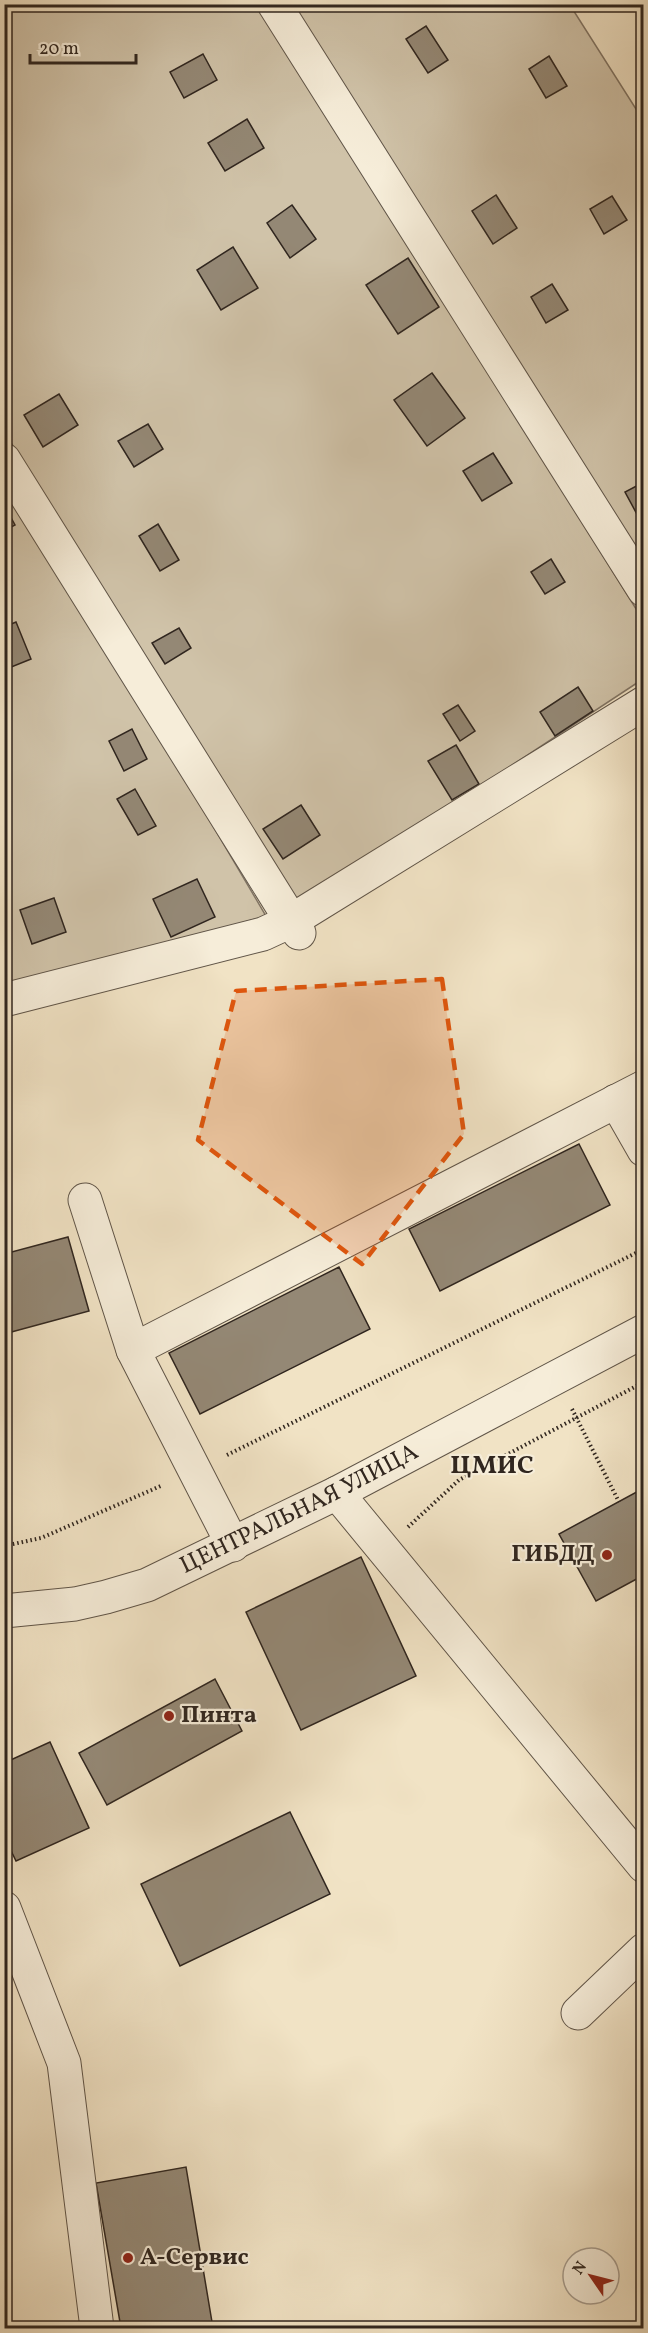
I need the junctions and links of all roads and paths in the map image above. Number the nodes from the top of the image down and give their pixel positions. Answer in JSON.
{"nodes":[{"id":1,"x":274,"y":4,"type":"edge"},
{"id":2,"x":4,"y":460,"type":"edge"},
{"id":3,"x":644,"y":590,"type":"edge"},
{"id":4,"x":644,"y":703,"type":"edge"},
{"id":5,"x":295,"y":927,"type":"junction"},
{"id":6,"x":4,"y":1000,"type":"edge"},
{"id":7,"x":630,"y":1094,"type":"edge"},
{"id":8,"x":644,"y":1150,"type":"edge"},
{"id":9,"x":85,"y":1200,"type":"dead end"},
{"id":10,"x":644,"y":1249,"type":"edge"},
{"id":11,"x":644,"y":1331,"type":"edge"},
{"id":12,"x":133,"y":1350,"type":"junction"},
{"id":13,"x":556,"y":1376,"type":"junction"},
{"id":14,"x":644,"y":1382,"type":"edge"},
{"id":15,"x":576,"y":1417,"type":"junction"},
{"id":16,"x":195,"y":1471,"type":"junction"},
{"id":17,"x":337,"y":1493,"type":"junction"},
{"id":18,"x":619,"y":1502,"type":"dead end"},
{"id":19,"x":377,"y":1544,"type":"junction"},
{"id":20,"x":233,"y":1545,"type":"junction"},
{"id":21,"x":4,"y":1546,"type":"edge"},
{"id":22,"x":4,"y":1611,"type":"edge"},
{"id":23,"x":644,"y":1866,"type":"edge"},
{"id":24,"x":4,"y":1908,"type":"edge"},
{"id":25,"x":644,"y":1950,"type":"edge"},
{"id":26,"x":578,"y":2013,"type":"dead end"},
{"id":27,"x":97,"y":2328,"type":"edge"}],
"edges":[{"from":1,"to":3,"type":"street"},
{"from":2,"to":5,"type":"street"},
{"from":4,"to":5,"type":"street"},
{"from":5,"to":6,"type":"street"},
{"from":7,"to":8,"type":"street"},
{"from":7,"to":12,"type":"street"},
{"from":9,"to":12,"type":"street"},
{"from":10,"to":16,"type":"path"},
{"from":11,"to":13,"type":"street","name":"ЦЕНТРАЛЬНАЯ УЛИЦА"},
{"from":12,"to":16,"type":"street"},
{"from":13,"to":15,"type":"path"},
{"from":13,"to":17,"type":"street","name":"ЦЕНТРАЛЬНАЯ УЛИЦА"},
{"from":14,"to":15,"type":"path"},
{"from":15,"to":18,"type":"path"},
{"from":15,"to":19,"type":"path"},
{"from":16,"to":20,"type":"street"},
{"from":16,"to":21,"type":"path"},
{"from":17,"to":19,"type":"street"},
{"from":17,"to":20,"type":"street","name":"ЦЕНТРАЛЬНАЯ УЛИЦА"},
{"from":19,"to":23,"type":"street"},
{"from":20,"to":22,"type":"street","name":"ЦЕНТРАЛЬНАЯ УЛИЦА"},
{"from":24,"to":27,"type":"street"},
{"from":25,"to":26,"type":"street"}]}
